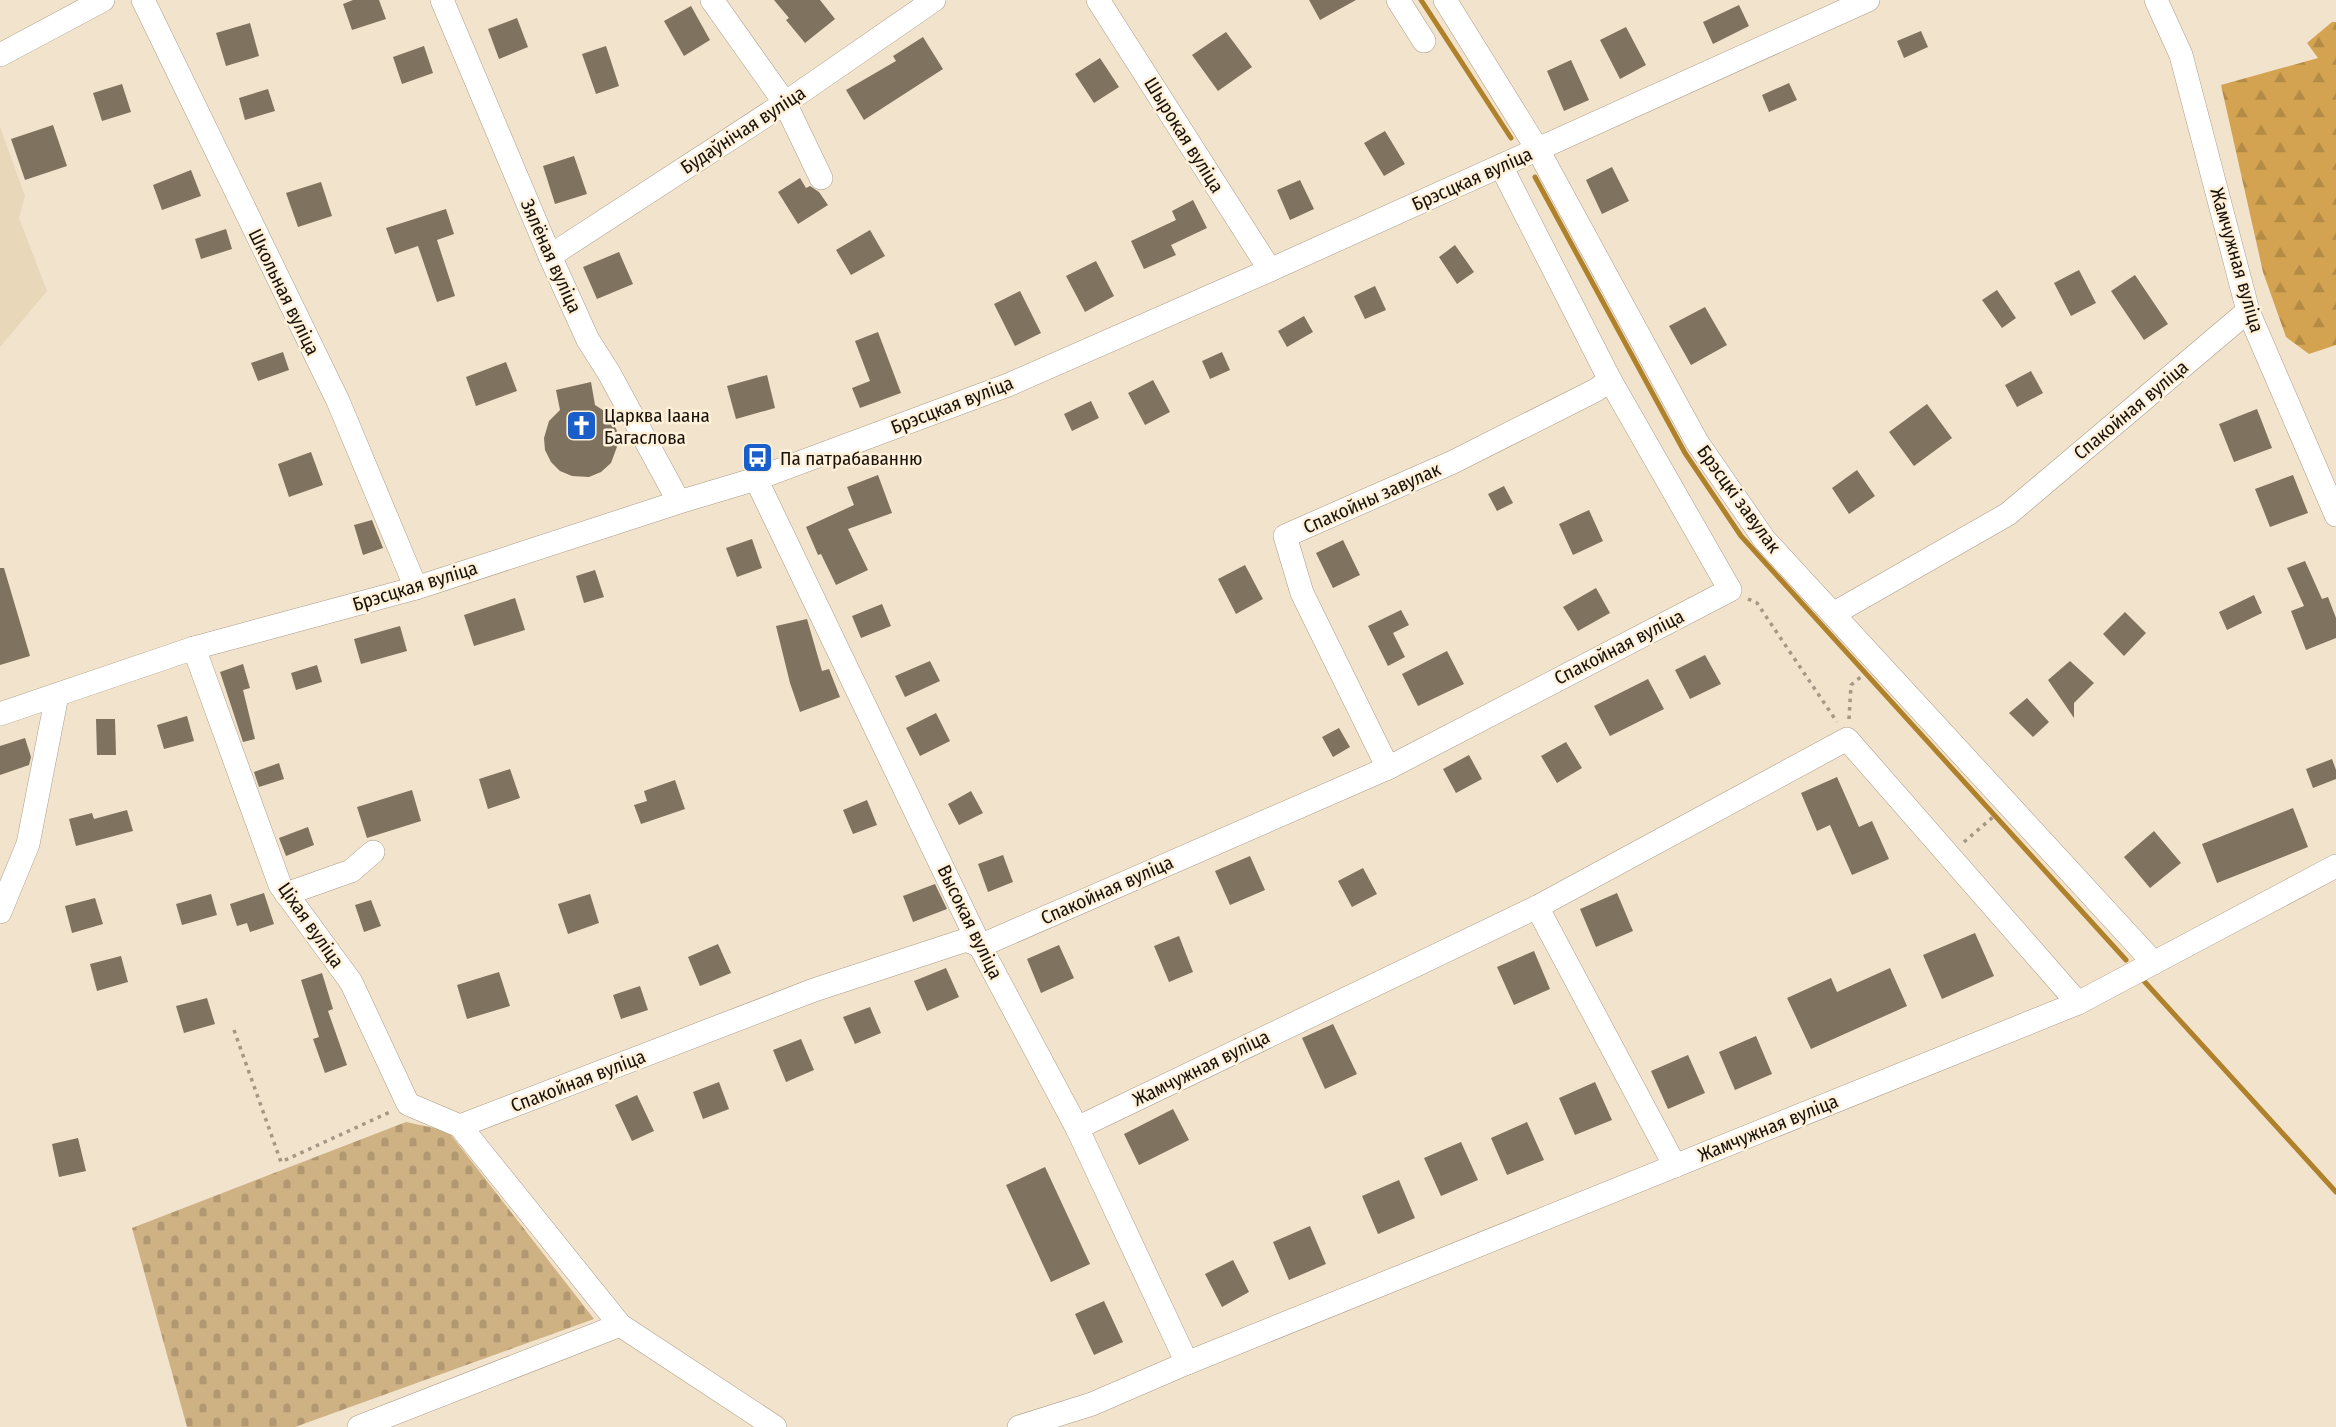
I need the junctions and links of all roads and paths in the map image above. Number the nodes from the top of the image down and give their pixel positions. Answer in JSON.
{"nodes":[{"id":1,"x":103,"y":0,"type":"edge"},
{"id":2,"x":143,"y":0,"type":"edge"},
{"id":3,"x":442,"y":0,"type":"edge"},
{"id":4,"x":712,"y":0,"type":"edge"},
{"id":5,"x":934,"y":0,"type":"edge"},
{"id":6,"x":1098,"y":0,"type":"edge"},
{"id":7,"x":1398,"y":0,"type":"edge"},
{"id":8,"x":1445,"y":0,"type":"edge"},
{"id":9,"x":1868,"y":0,"type":"edge"},
{"id":10,"x":2156,"y":0,"type":"edge"},
{"id":11,"x":1424,"y":41,"type":"dead end"},
{"id":12,"x":0,"y":55,"type":"edge"},
{"id":13,"x":785,"y":103,"type":"junction"},
{"id":14,"x":1538,"y":150,"type":"junction"},
{"id":15,"x":1501,"y":166,"type":"junction"},
{"id":16,"x":821,"y":178,"type":"dead end"},
{"id":17,"x":550,"y":256,"type":"junction"},
{"id":18,"x":1270,"y":270,"type":"junction"},
{"id":19,"x":2248,"y":311,"type":"junction"},
{"id":20,"x":1610,"y":380,"type":"junction"},
{"id":21,"x":756,"y":479,"type":"junction"},
{"id":22,"x":678,"y":502,"type":"junction"},
{"id":23,"x":2336,"y":515,"type":"edge"},
{"id":24,"x":416,"y":588,"type":"junction"},
{"id":25,"x":1730,"y":590,"type":"junction"},
{"id":26,"x":1833,"y":614,"type":"junction"},
{"id":27,"x":194,"y":648,"type":"junction"},
{"id":28,"x":1851,"y":685,"type":"dead end"},
{"id":29,"x":57,"y":695,"type":"junction"},
{"id":30,"x":0,"y":713,"type":"edge"},
{"id":31,"x":1847,"y":739,"type":"junction"},
{"id":32,"x":1388,"y":768,"type":"junction"},
{"id":33,"x":2008,"y":805,"type":"junction"},
{"id":34,"x":373,"y":852,"type":"dead end"},
{"id":35,"x":1949,"y":855,"type":"junction"},
{"id":36,"x":2336,"y":866,"type":"edge"},
{"id":37,"x":286,"y":894,"type":"junction"},
{"id":38,"x":1537,"y":907,"type":"junction"},
{"id":39,"x":0,"y":912,"type":"edge"},
{"id":40,"x":980,"y":946,"type":"junction"},
{"id":41,"x":2154,"y":963,"type":"junction"},
{"id":42,"x":2078,"y":1003,"type":"junction"},
{"id":43,"x":234,"y":1030,"type":"dead end"},
{"id":44,"x":408,"y":1104,"type":"junction"},
{"id":45,"x":460,"y":1126,"type":"junction"},
{"id":46,"x":1077,"y":1128,"type":"junction"},
{"id":47,"x":1675,"y":1166,"type":"junction"},
{"id":48,"x":620,"y":1325,"type":"junction"},
{"id":49,"x":1187,"y":1363,"type":"junction"},
{"id":50,"x":359,"y":1427,"type":"edge"},
{"id":51,"x":775,"y":1427,"type":"edge"},
{"id":52,"x":1019,"y":1427,"type":"edge"}],
"edges":[{"from":1,"to":12,"type":"street"},
{"from":2,"to":24,"type":"street","name":"Школьная вуліца"},
{"from":3,"to":17,"type":"street","name":"Зялёная вуліца"},
{"from":4,"to":13,"type":"street"},
{"from":5,"to":13,"type":"street","name":"Будаўнічая вуліца"},
{"from":6,"to":18,"type":"street","name":"Шырокая вуліца"},
{"from":7,"to":11,"type":"street"},
{"from":8,"to":14,"type":"street","name":"Брэсцкі завулак"},
{"from":9,"to":14,"type":"street","name":"Брэсцкая вуліца"},
{"from":10,"to":19,"type":"street","name":"Жамчужная вуліца"},
{"from":13,"to":16,"type":"street"},
{"from":13,"to":17,"type":"street","name":"Будаўнічая вуліца"},
{"from":14,"to":15,"type":"street","name":"Брэсцкая вуліца"},
{"from":14,"to":26,"type":"street","name":"Брэсцкі завулак"},
{"from":15,"to":18,"type":"street","name":"Брэсцкая вуліца"},
{"from":15,"to":20,"type":"street"},
{"from":17,"to":22,"type":"street","name":"Зялёная вуліца"},
{"from":18,"to":21,"type":"street","name":"Брэсцкая вуліца"},
{"from":19,"to":23,"type":"street","name":"Жамчужная вуліца"},
{"from":19,"to":26,"type":"street","name":"Спакойная вуліца"},
{"from":20,"to":25,"type":"street"},
{"from":20,"to":32,"type":"street","name":"Спакойны завулак"},
{"from":21,"to":22,"type":"street","name":"Брэсцкая вуліца"},
{"from":21,"to":40,"type":"street","name":"Высокая вуліца"},
{"from":22,"to":24,"type":"street","name":"Брэсцкая вуліца"},
{"from":24,"to":27,"type":"street","name":"Брэсцкая вуліца"},
{"from":25,"to":31,"type":"path"},
{"from":25,"to":32,"type":"street","name":"Спакойная вуліца"},
{"from":26,"to":33,"type":"street","name":"Брэсцкі завулак"},
{"from":27,"to":29,"type":"street","name":"Брэсцкая вуліца"},
{"from":27,"to":37,"type":"street","name":"Ціхая вуліца"},
{"from":28,"to":31,"type":"path"},
{"from":29,"to":30,"type":"street","name":"Брэсцкая вуліца"},
{"from":29,"to":39,"type":"street"},
{"from":31,"to":35,"type":"street"},
{"from":31,"to":38,"type":"street","name":"Жамчужная вуліца"},
{"from":32,"to":40,"type":"street","name":"Спакойная вуліца"},
{"from":33,"to":35,"type":"path"},
{"from":33,"to":41,"type":"street","name":"Брэсцкі завулак"},
{"from":34,"to":37,"type":"street"},
{"from":35,"to":42,"type":"street"},
{"from":36,"to":41,"type":"street","name":"Жамчужная вуліца"},
{"from":37,"to":44,"type":"street","name":"Ціхая вуліца"},
{"from":38,"to":46,"type":"street","name":"Жамчужная вуліца"},
{"from":38,"to":47,"type":"street"},
{"from":40,"to":45,"type":"street","name":"Спакойная вуліца"},
{"from":40,"to":46,"type":"street","name":"Высокая вуліца"},
{"from":41,"to":42,"type":"street","name":"Жамчужная вуліца"},
{"from":42,"to":47,"type":"street","name":"Жамчужная вуліца"},
{"from":43,"to":44,"type":"path"},
{"from":44,"to":45,"type":"street"},
{"from":45,"to":48,"type":"street"},
{"from":46,"to":49,"type":"street","name":"Высокая вуліца"},
{"from":47,"to":49,"type":"street","name":"Жамчужная вуліца"},
{"from":48,"to":50,"type":"street"},
{"from":48,"to":51,"type":"street"},
{"from":49,"to":52,"type":"street","name":"Жамчужная вуліца"}]}
